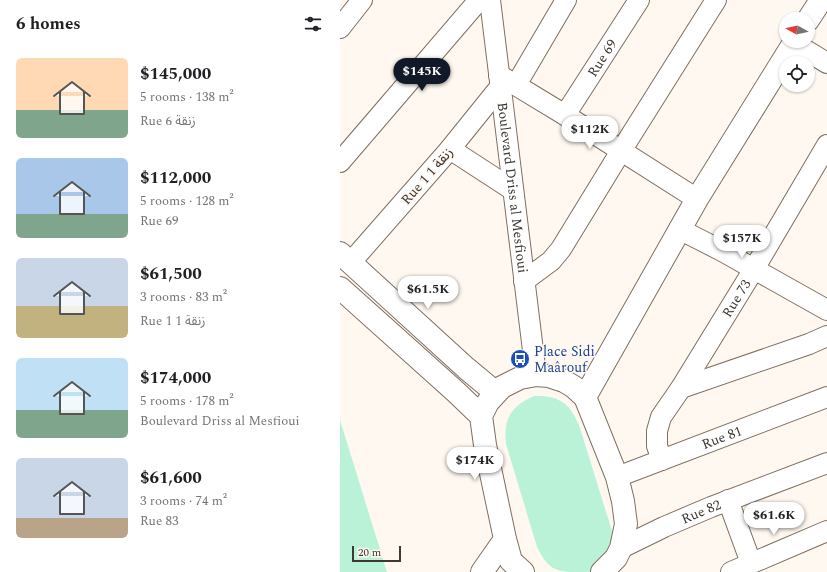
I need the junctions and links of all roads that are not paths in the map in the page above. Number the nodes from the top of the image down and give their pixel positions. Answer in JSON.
{"nodes":[{"id":1,"x":362,"y":0,"type":"edge"},
{"id":2,"x":479,"y":0,"type":"edge"},
{"id":3,"x":490,"y":0,"type":"edge"},
{"id":4,"x":566,"y":0,"type":"edge"},
{"id":5,"x":639,"y":0,"type":"edge"},
{"id":6,"x":716,"y":0,"type":"edge"},
{"id":7,"x":821,"y":0,"type":"edge"},
{"id":8,"x":813,"y":12,"type":"edge"},
{"id":9,"x":340,"y":28,"type":"edge"},
{"id":10,"x":791,"y":48,"type":"edge"},
{"id":11,"x":804,"y":48,"type":"edge"},
{"id":12,"x":827,"y":63,"type":"edge"},
{"id":13,"x":505,"y":82,"type":"junction"},
{"id":14,"x":565,"y":115,"type":"junction"},
{"id":15,"x":827,"y":145,"type":"edge"},
{"id":16,"x":450,"y":149,"type":"junction"},
{"id":17,"x":621,"y":150,"type":"junction"},
{"id":18,"x":340,"y":162,"type":"edge"},
{"id":19,"x":513,"y":190,"type":"junction"},
{"id":20,"x":696,"y":199,"type":"junction"},
{"id":21,"x":679,"y":229,"type":"junction"},
{"id":22,"x":346,"y":257,"type":"edge"},
{"id":23,"x":754,"y":270,"type":"junction"},
{"id":24,"x":524,"y":280,"type":"junction"},
{"id":25,"x":340,"y":288,"type":"edge"},
{"id":26,"x":824,"y":301,"type":"edge"},
{"id":27,"x":827,"y":336,"type":"edge"},
{"id":28,"x":536,"y":375,"type":"junction"},
{"id":29,"x":681,"y":388,"type":"junction"},
{"id":30,"x":496,"y":393,"type":"junction"},
{"id":31,"x":585,"y":397,"type":"junction"},
{"id":32,"x":827,"y":398,"type":"edge"},
{"id":33,"x":481,"y":416,"type":"junction"},
{"id":34,"x":662,"y":460,"type":"junction"},
{"id":35,"x":827,"y":463,"type":"edge"},
{"id":36,"x":617,"y":477,"type":"junction"},
{"id":37,"x":728,"y":500,"type":"junction"},
{"id":38,"x":827,"y":531,"type":"edge"},
{"id":39,"x":505,"y":539,"type":"junction"},
{"id":40,"x":621,"y":548,"type":"junction"},
{"id":41,"x":738,"y":569,"type":"edge"},
{"id":42,"x":482,"y":572,"type":"edge"},
{"id":43,"x":522,"y":572,"type":"edge"},
{"id":44,"x":602,"y":572,"type":"edge"}],
"edges":[{"from":1,"to":9,"type":"street"},
{"from":2,"to":18,"type":"street"},
{"from":3,"to":13,"type":"street","name":"Boulevard Driss al Mesfioui"},
{"from":4,"to":13,"type":"street","name":"Rue 1 زنقة 1"},
{"from":5,"to":14,"type":"street","name":"Rue 69"},
{"from":6,"to":17,"type":"street"},
{"from":7,"to":8,"type":"street"},
{"from":10,"to":20,"type":"street"},
{"from":11,"to":12,"type":"street"},
{"from":13,"to":14,"type":"street"},
{"from":13,"to":16,"type":"street","name":"Rue 1 زنقة 1"},
{"from":13,"to":19,"type":"street","name":"Boulevard Driss al Mesfioui"},
{"from":14,"to":17,"type":"street"},
{"from":15,"to":23,"type":"street","name":"Rue 73"},
{"from":16,"to":19,"type":"street"},
{"from":16,"to":22,"type":"street","name":"Rue 1 زنقة 1"},
{"from":17,"to":20,"type":"street"},
{"from":17,"to":24,"type":"street"},
{"from":19,"to":24,"type":"street","name":"Boulevard Driss al Mesfioui"},
{"from":20,"to":21,"type":"street"},
{"from":21,"to":23,"type":"street"},
{"from":21,"to":31,"type":"street"},
{"from":22,"to":30,"type":"street"},
{"from":23,"to":26,"type":"street"},
{"from":23,"to":29,"type":"street","name":"Rue 73"},
{"from":24,"to":28,"type":"street","name":"Boulevard Driss al Mesfioui"},
{"from":25,"to":33,"type":"street"},
{"from":27,"to":29,"type":"street"},
{"from":28,"to":30,"type":"street"},
{"from":28,"to":31,"type":"street"},
{"from":29,"to":34,"type":"street","name":"Rue 73"},
{"from":30,"to":33,"type":"street"},
{"from":31,"to":36,"type":"street"},
{"from":32,"to":34,"type":"street","name":"Rue 81"},
{"from":33,"to":39,"type":"street"},
{"from":34,"to":36,"type":"street","name":"Rue 81"},
{"from":35,"to":37,"type":"street","name":"Rue 82"},
{"from":36,"to":40,"type":"street"},
{"from":37,"to":40,"type":"street","name":"Rue 82"},
{"from":37,"to":41,"type":"street"},
{"from":38,"to":41,"type":"street"},
{"from":39,"to":42,"type":"street"},
{"from":39,"to":43,"type":"street"},
{"from":40,"to":44,"type":"street"}]}
